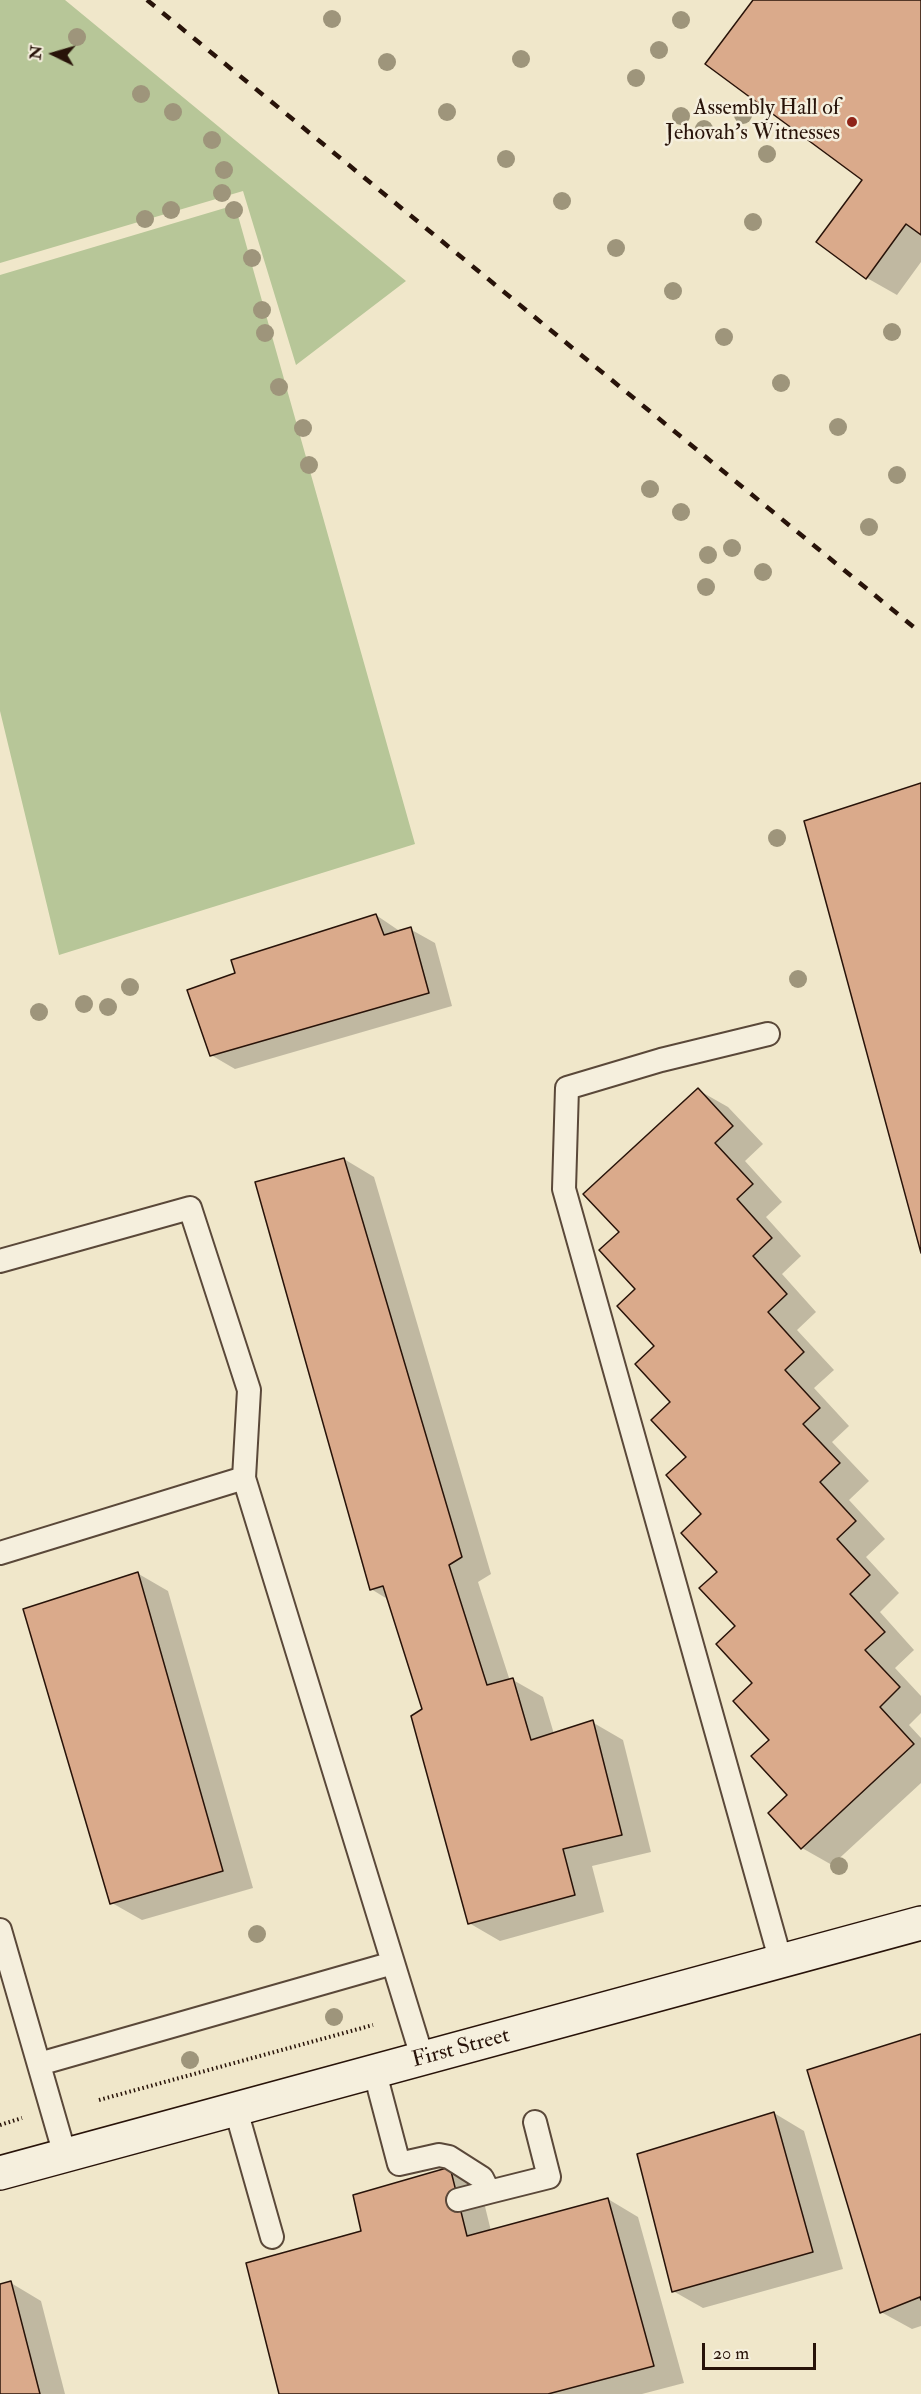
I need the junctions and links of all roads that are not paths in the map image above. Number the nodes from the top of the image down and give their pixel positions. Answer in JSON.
{"nodes":[{"id":1,"x":768,"y":1034,"type":"dead end"},
{"id":2,"x":0,"y":1261,"type":"edge"},
{"id":3,"x":244,"y":1478,"type":"junction"},
{"id":4,"x":0,"y":1553,"type":"edge"},
{"id":5,"x":921,"y":1923,"type":"edge"},
{"id":6,"x":0,"y":1930,"type":"edge"},
{"id":7,"x":781,"y":1962,"type":"junction"},
{"id":8,"x":393,"y":1964,"type":"junction"},
{"id":9,"x":423,"y":2060,"type":"junction"},
{"id":10,"x":39,"y":2064,"type":"junction"},
{"id":11,"x":375,"y":2073,"type":"junction"},
{"id":12,"x":236,"y":2110,"type":"junction"},
{"id":13,"x":535,"y":2122,"type":"dead end"},
{"id":14,"x":65,"y":2155,"type":"junction"},
{"id":15,"x":0,"y":2173,"type":"edge"},
{"id":16,"x":489,"y":2192,"type":"junction"},
{"id":17,"x":458,"y":2200,"type":"dead end"},
{"id":18,"x":272,"y":2237,"type":"dead end"}],
"edges":[{"from":1,"to":7,"type":"lane"},
{"from":2,"to":3,"type":"lane"},
{"from":3,"to":4,"type":"lane"},
{"from":3,"to":8,"type":"lane"},
{"from":5,"to":7,"type":"street","name":"First Street"},
{"from":6,"to":10,"type":"lane"},
{"from":7,"to":9,"type":"street","name":"First Street"},
{"from":8,"to":9,"type":"lane"},
{"from":8,"to":10,"type":"lane"},
{"from":9,"to":11,"type":"street","name":"First Street"},
{"from":10,"to":14,"type":"lane"},
{"from":11,"to":12,"type":"street","name":"First Street"},
{"from":11,"to":16,"type":"lane"},
{"from":12,"to":14,"type":"street","name":"First Street"},
{"from":12,"to":18,"type":"lane"},
{"from":13,"to":16,"type":"lane"},
{"from":14,"to":15,"type":"street","name":"First Street"},
{"from":16,"to":17,"type":"lane"}]}
